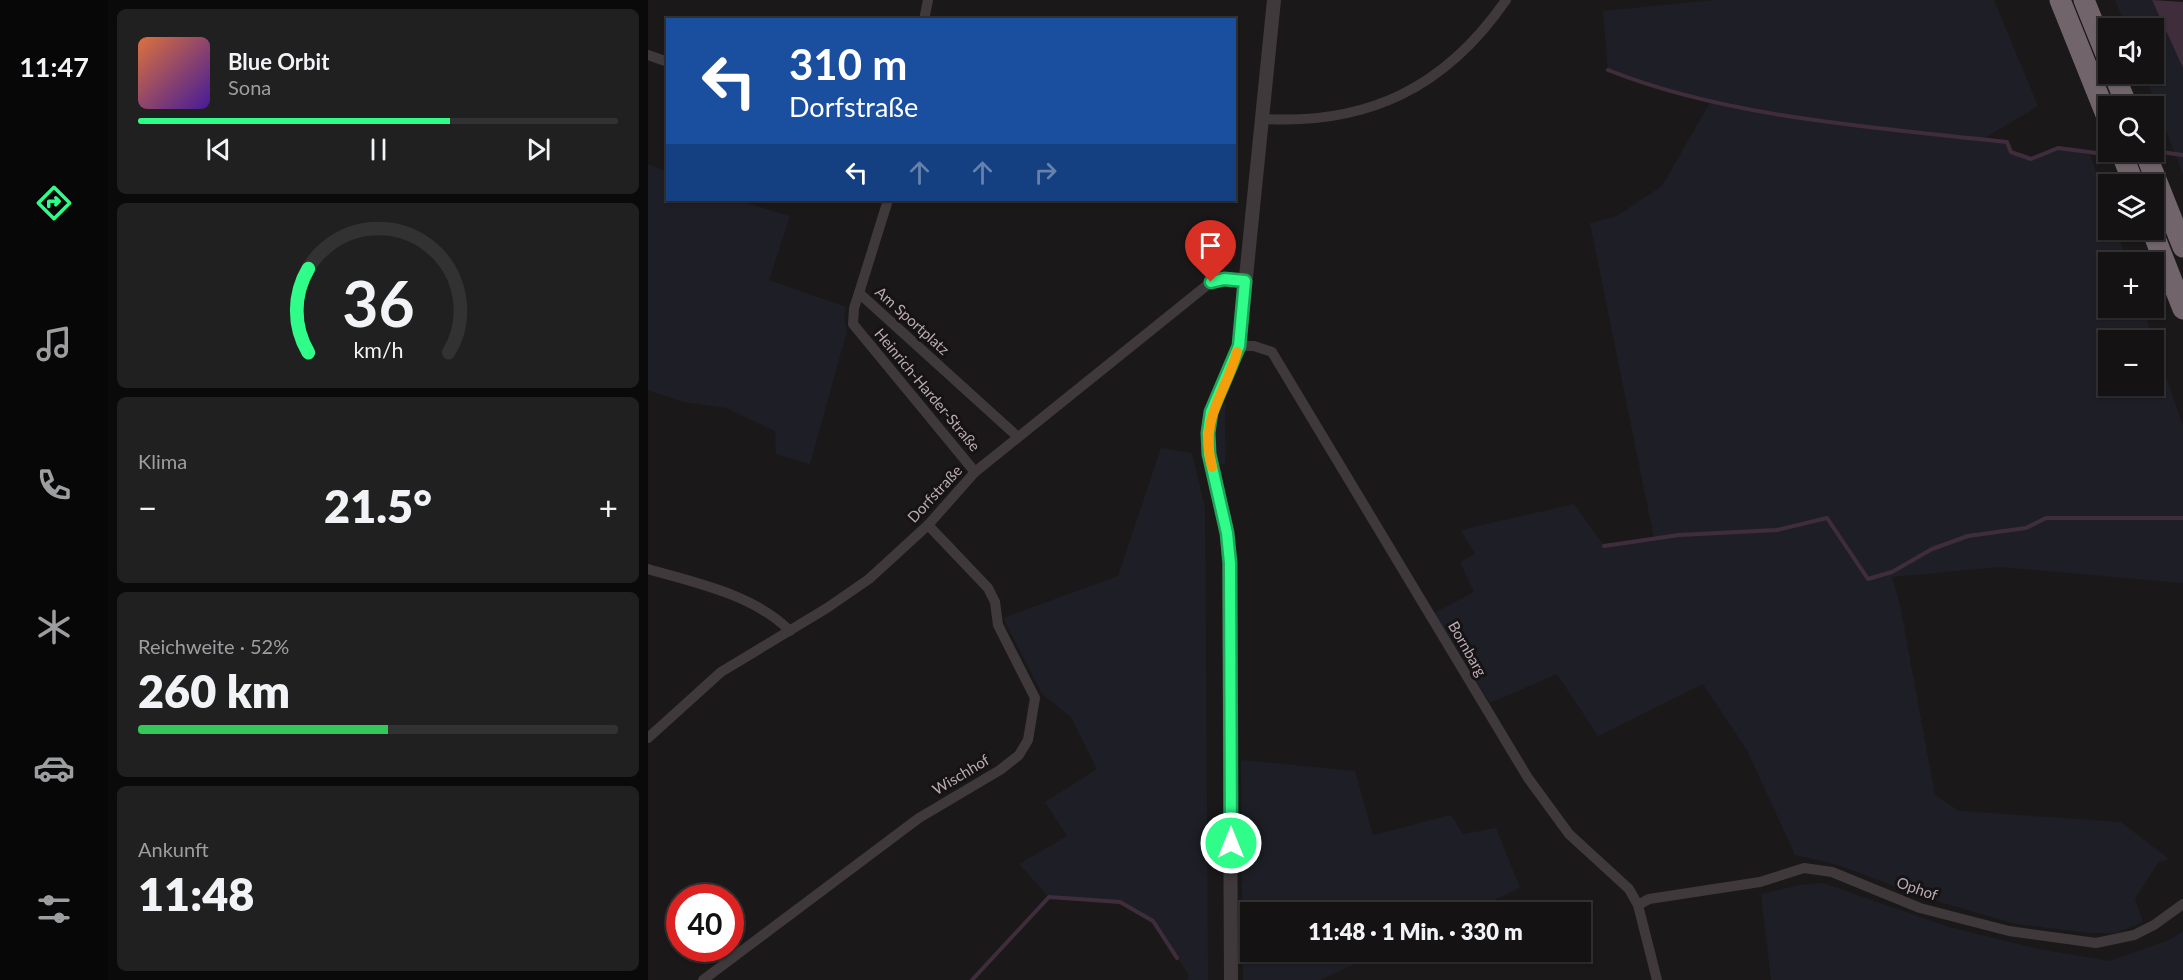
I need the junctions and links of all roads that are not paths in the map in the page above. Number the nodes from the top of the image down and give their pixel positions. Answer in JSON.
{"nodes":[{"id":1,"x":928,"y":0,"type":"edge"},
{"id":2,"x":1274,"y":0,"type":"edge"},
{"id":3,"x":1506,"y":0,"type":"edge"},
{"id":4,"x":2060,"y":0,"type":"edge"},
{"id":5,"x":2084,"y":0,"type":"edge"},
{"id":6,"x":924,"y":18,"type":"edge"},
{"id":7,"x":2098,"y":35,"type":"edge"},
{"id":8,"x":648,"y":55,"type":"edge"},
{"id":9,"x":666,"y":61,"type":"edge"},
{"id":10,"x":2099,"y":96,"type":"edge"},
{"id":11,"x":1263,"y":118,"type":"junction"},
{"id":12,"x":2149,"y":162,"type":"edge"},
{"id":13,"x":888,"y":201,"type":"edge"},
{"id":14,"x":2156,"y":240,"type":"edge"},
{"id":15,"x":2183,"y":247,"type":"edge"},
{"id":16,"x":1245,"y":281,"type":"junction"},
{"id":17,"x":859,"y":293,"type":"junction"},
{"id":18,"x":2183,"y":309,"type":"edge"},
{"id":19,"x":1239,"y":346,"type":"junction"},
{"id":20,"x":1018,"y":437,"type":"junction"},
{"id":21,"x":975,"y":472,"type":"junction"},
{"id":22,"x":928,"y":525,"type":"junction"},
{"id":23,"x":648,"y":568,"type":"edge"},
{"id":24,"x":790,"y":631,"type":"junction"},
{"id":25,"x":648,"y":738,"type":"edge"},
{"id":26,"x":2183,"y":904,"type":"edge"},
{"id":27,"x":1638,"y":905,"type":"junction"},
{"id":28,"x":703,"y":980,"type":"edge"},
{"id":29,"x":1231,"y":980,"type":"edge"},
{"id":30,"x":1657,"y":980,"type":"edge"}],
"edges":[{"from":1,"to":6,"type":"street"},
{"from":2,"to":11,"type":"street"},
{"from":3,"to":11,"type":"street"},
{"from":4,"to":10,"type":"highway"},
{"from":5,"to":7,"type":"highway"},
{"from":8,"to":9,"type":"street"},
{"from":11,"to":16,"type":"street"},
{"from":12,"to":15,"type":"highway"},
{"from":13,"to":17,"type":"street","name":"Am Sportplatz"},
{"from":14,"to":18,"type":"highway"},
{"from":16,"to":19,"type":"street"},
{"from":16,"to":20,"type":"street","name":"Dorfstraße"},
{"from":17,"to":20,"type":"street","name":"Am Sportplatz"},
{"from":17,"to":21,"type":"street","name":"Heinrich-Harder-Straße"},
{"from":19,"to":27,"type":"street","name":"Bornbarg"},
{"from":19,"to":29,"type":"street"},
{"from":20,"to":21,"type":"street","name":"Dorfstraße"},
{"from":21,"to":22,"type":"street","name":"Dorfstraße"},
{"from":22,"to":24,"type":"street","name":"Dorfstraße"},
{"from":22,"to":28,"type":"street","name":"Wischhof"},
{"from":23,"to":24,"type":"street"},
{"from":24,"to":25,"type":"street","name":"Dorfstraße"},
{"from":26,"to":27,"type":"street","name":"Ophof"},
{"from":27,"to":30,"type":"street","name":"Bornbarg"}]}
